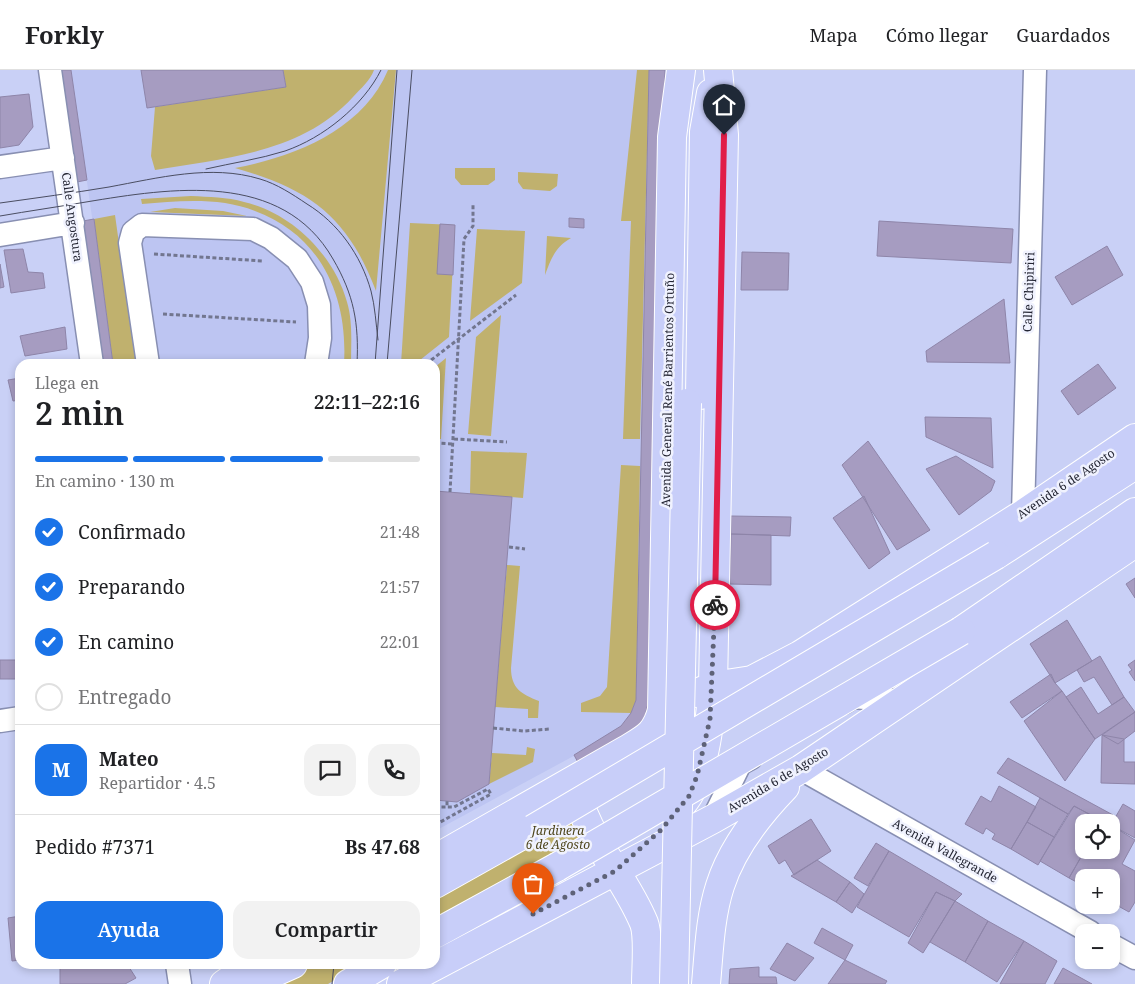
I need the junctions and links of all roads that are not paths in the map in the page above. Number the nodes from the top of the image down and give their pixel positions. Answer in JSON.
{"nodes":[{"id":1,"x":50,"y":70,"type":"edge"},
{"id":2,"x":683,"y":70,"type":"edge"},
{"id":3,"x":714,"y":70,"type":"edge"},
{"id":4,"x":718,"y":70,"type":"edge"},
{"id":5,"x":1036,"y":70,"type":"edge"},
{"id":6,"x":63,"y":158,"type":"junction"},
{"id":7,"x":0,"y":167,"type":"edge"},
{"id":8,"x":73,"y":223,"type":"junction"},
{"id":9,"x":0,"y":234,"type":"edge"},
{"id":10,"x":91,"y":359,"type":"edge"},
{"id":11,"x":147,"y":359,"type":"edge"},
{"id":12,"x":317,"y":359,"type":"edge"},
{"id":13,"x":693,"y":403,"type":"junction"},
{"id":14,"x":1135,"y":438,"type":"edge"},
{"id":15,"x":1135,"y":465,"type":"edge"},
{"id":16,"x":1135,"y":512,"type":"edge"},
{"id":17,"x":1023,"y":514,"type":"junction"},
{"id":18,"x":1135,"y":543,"type":"edge"},
{"id":19,"x":713,"y":686,"type":"junction"},
{"id":20,"x":901,"y":701,"type":"junction"},
{"id":21,"x":662,"y":710,"type":"junction"},
{"id":22,"x":15,"y":718,"type":"edge"},
{"id":23,"x":0,"y":720,"type":"edge"},
{"id":24,"x":801,"y":769,"type":"junction"},
{"id":25,"x":574,"y":780,"type":"junction"},
{"id":26,"x":713,"y":819,"type":"junction"},
{"id":27,"x":440,"y":855,"type":"edge"},
{"id":28,"x":615,"y":871,"type":"junction"},
{"id":29,"x":440,"y":881,"type":"edge"},
{"id":30,"x":1076,"y":924,"type":"edge"},
{"id":31,"x":440,"y":931,"type":"edge"},
{"id":32,"x":1120,"y":950,"type":"edge"},
{"id":33,"x":1135,"y":958,"type":"edge"},
{"id":34,"x":440,"y":963,"type":"edge"},
{"id":35,"x":177,"y":969,"type":"edge"},
{"id":36,"x":246,"y":969,"type":"edge"},
{"id":37,"x":282,"y":969,"type":"edge"},
{"id":38,"x":374,"y":969,"type":"edge"},
{"id":39,"x":429,"y":969,"type":"edge"},
{"id":40,"x":180,"y":984,"type":"edge"},
{"id":41,"x":224,"y":984,"type":"edge"},
{"id":42,"x":248,"y":984,"type":"edge"},
{"id":43,"x":348,"y":984,"type":"edge"},
{"id":44,"x":401,"y":984,"type":"edge"},
{"id":45,"x":646,"y":984,"type":"edge"},
{"id":46,"x":674,"y":984,"type":"edge"},
{"id":47,"x":684,"y":984,"type":"edge"},
{"id":48,"x":706,"y":984,"type":"edge"}],
"edges":[{"from":1,"to":6,"type":"street","name":"Calle Angostura"},
{"from":2,"to":13,"type":"main road"},
{"from":2,"to":21,"type":"main road","name":"Avenida General René Barrientos Ortuño"},
{"from":3,"to":13,"type":"main road"},
{"from":4,"to":19,"type":"main road"},
{"from":5,"to":17,"type":"street","name":"Calle Chipiriri"},
{"from":6,"to":7,"type":"street"},
{"from":6,"to":8,"type":"street","name":"Calle Angostura"},
{"from":8,"to":9,"type":"street"},
{"from":8,"to":10,"type":"street","name":"Calle Angostura"},
{"from":11,"to":12,"type":"street"},
{"from":13,"to":46,"type":"main road","bridge":true},
{"from":13,"to":47,"type":"main road","bridge":true},
{"from":14,"to":17,"type":"main road","name":"Avenida 6 de Agosto"},
{"from":15,"to":29,"type":"main road","name":"Avenida 6 de Agosto","bridge":true},
{"from":16,"to":31,"type":"main road","bridge":true},
{"from":17,"to":19,"type":"main road","name":"Avenida 6 de Agosto"},
{"from":18,"to":20,"type":"main road","name":"Avenida 6 de Agosto"},
{"from":19,"to":21,"type":"main road","name":"Avenida 6 de Agosto"},
{"from":19,"to":28,"type":"main road"},
{"from":20,"to":24,"type":"main road","name":"Avenida 6 de Agosto"},
{"from":20,"to":26,"type":"street"},
{"from":21,"to":25,"type":"main road"},
{"from":22,"to":23,"type":"street"},
{"from":24,"to":26,"type":"main road","name":"Avenida 6 de Agosto"},
{"from":24,"to":30,"type":"street","name":"Avenida Vallegrande"},
{"from":24,"to":48,"type":"main road"},
{"from":25,"to":27,"type":"main road"},
{"from":25,"to":28,"type":"main road"},
{"from":26,"to":28,"type":"main road","name":"Avenida 6 de Agosto"},
{"from":28,"to":34,"type":"main road","name":"Avenida 6 de Agosto"},
{"from":28,"to":45,"type":"main road"},
{"from":32,"to":33,"type":"street"},
{"from":35,"to":40,"type":"street"},
{"from":36,"to":41,"type":"main road"},
{"from":37,"to":42,"type":"main road"},
{"from":38,"to":43,"type":"main road"},
{"from":39,"to":44,"type":"main road","name":"Avenida 6 de Agosto"}]}
